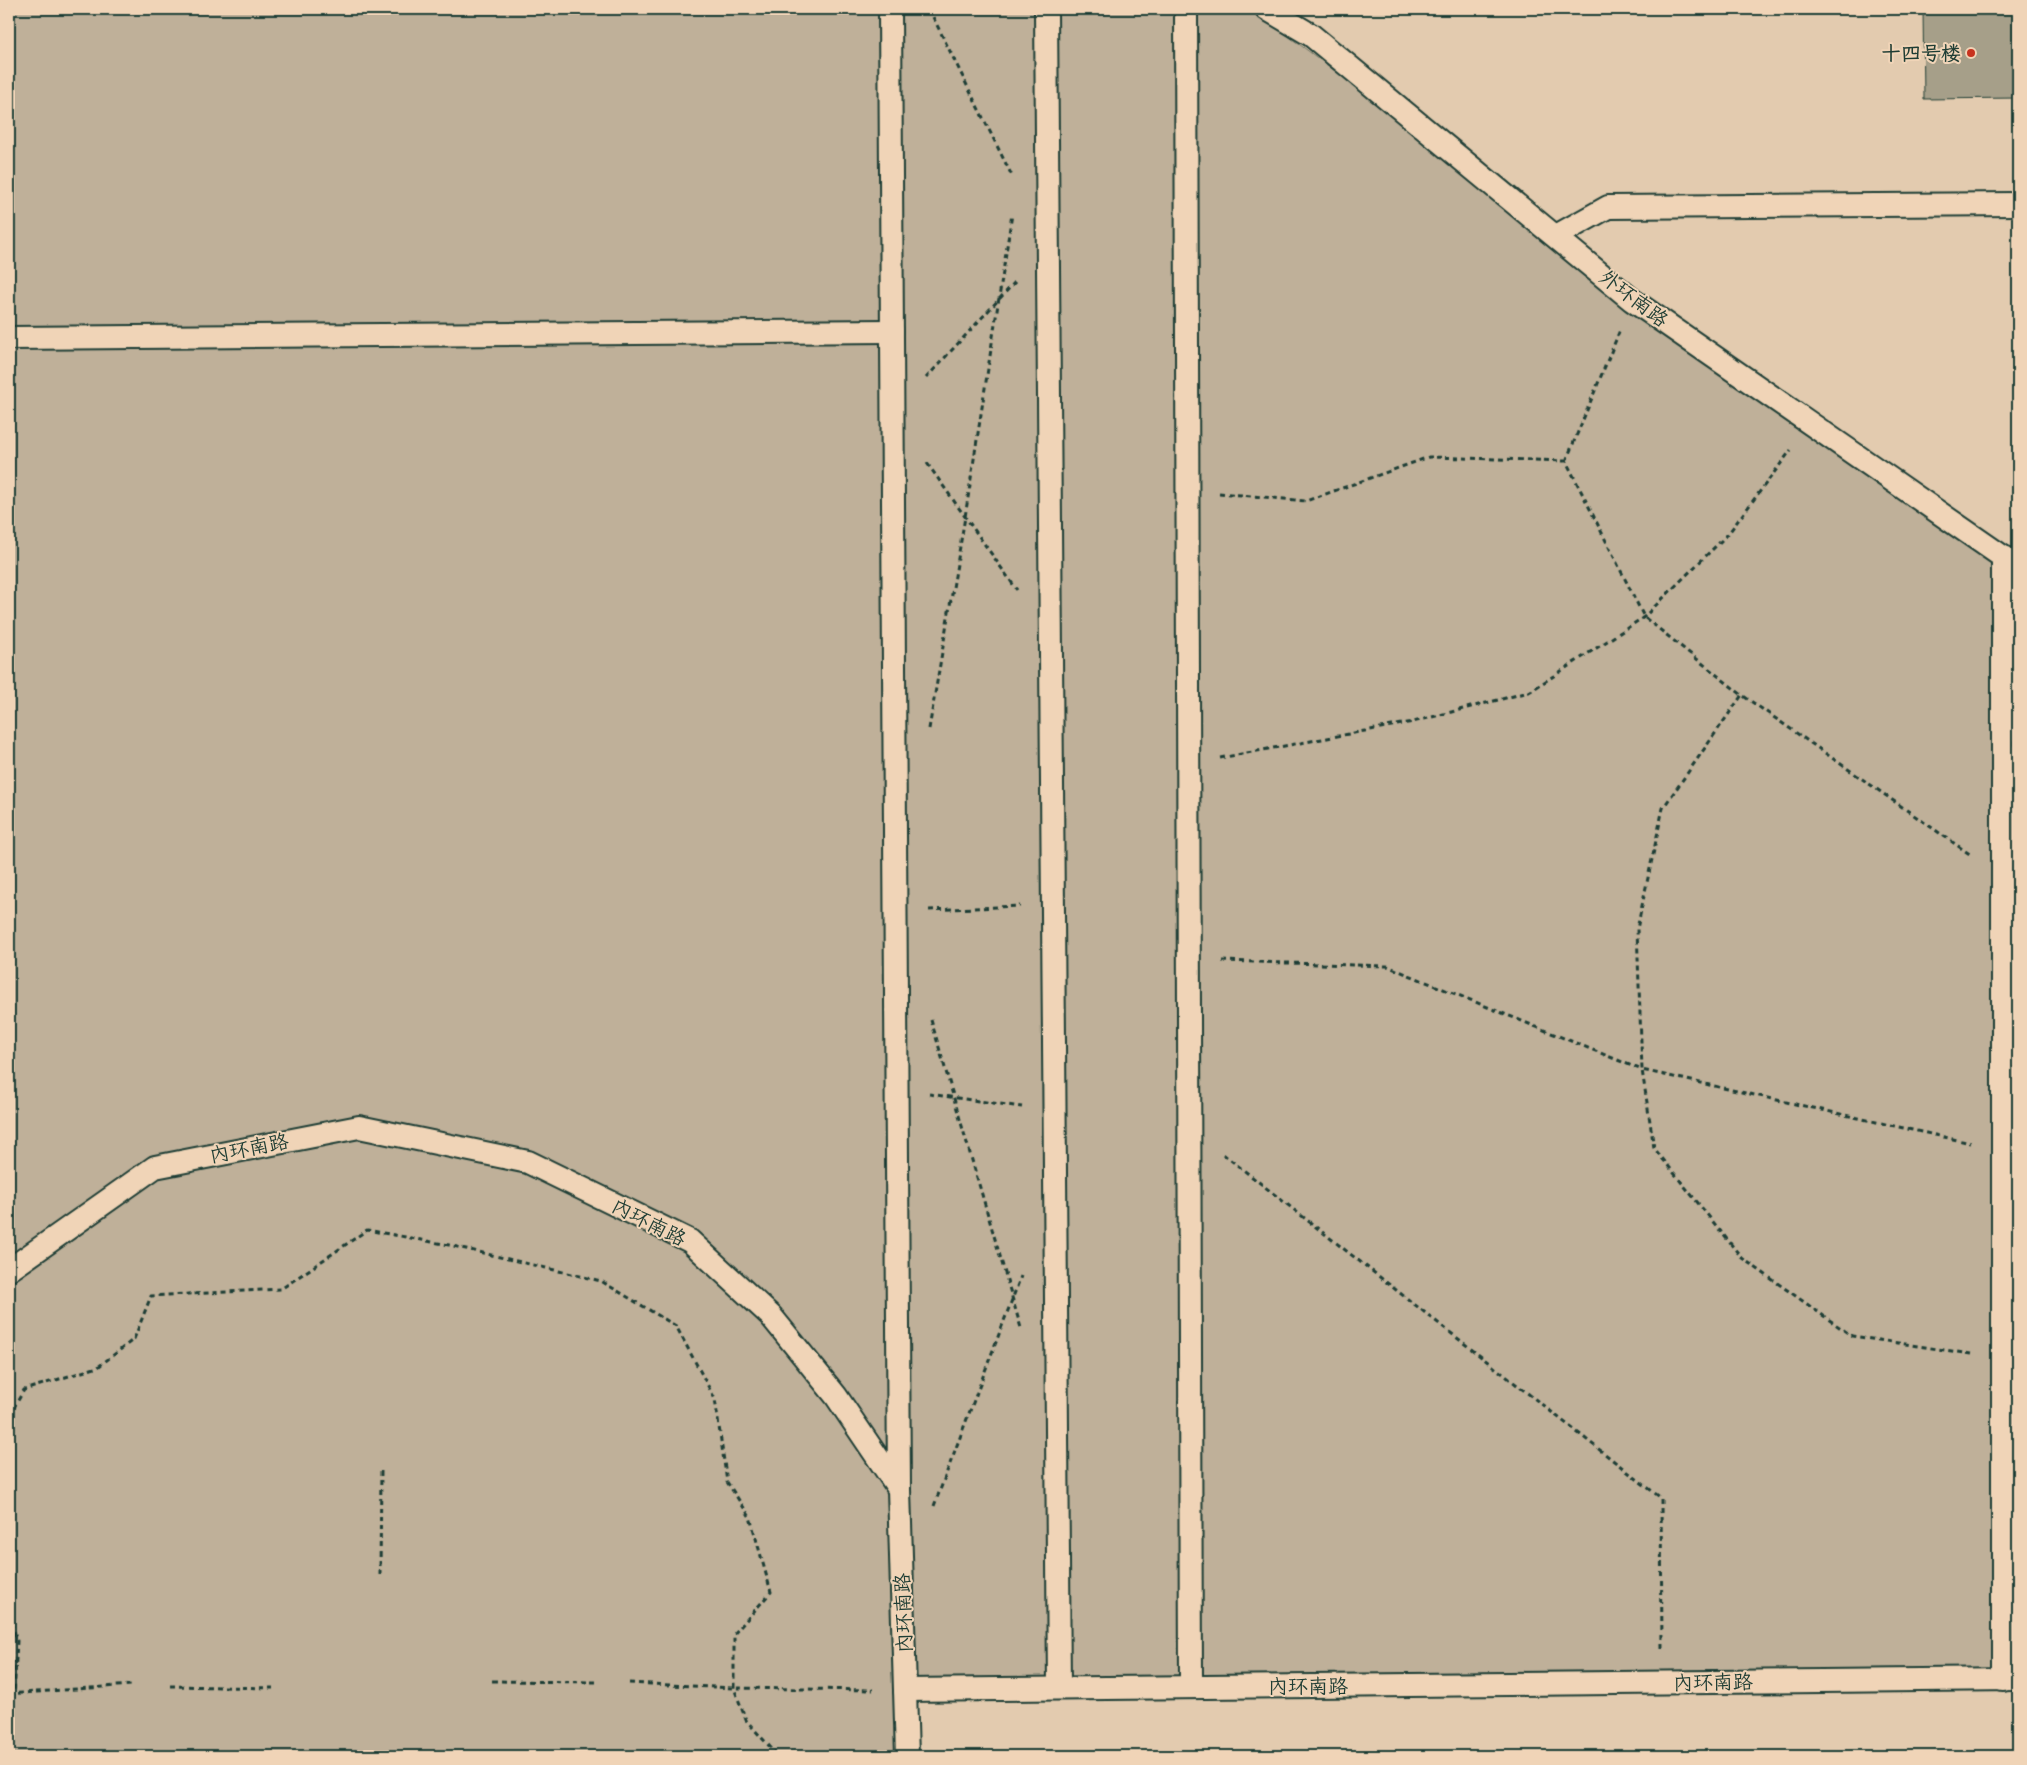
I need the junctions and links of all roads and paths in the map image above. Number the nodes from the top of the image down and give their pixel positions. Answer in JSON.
{"nodes":[{"id":1,"x":890,"y":9,"type":"edge"},
{"id":2,"x":929,"y":9,"type":"edge"},
{"id":3,"x":1046,"y":9,"type":"edge"},
{"id":4,"x":1186,"y":9,"type":"edge"},
{"id":5,"x":1267,"y":9,"type":"edge"},
{"id":6,"x":1017,"y":186,"type":"dead end"},
{"id":7,"x":1014,"y":204,"type":"dead end"},
{"id":8,"x":2018,"y":204,"type":"edge"},
{"id":9,"x":1556,"y":236,"type":"junction"},
{"id":10,"x":1047,"y":247,"type":"junction"},
{"id":11,"x":999,"y":300,"type":"junction"},
{"id":12,"x":1632,"y":300,"type":"junction"},
{"id":13,"x":892,"y":331,"type":"junction"},
{"id":14,"x":9,"y":338,"type":"edge"},
{"id":15,"x":892,"y":414,"type":"junction"},
{"id":16,"x":1811,"y":424,"type":"junction"},
{"id":17,"x":926,"y":462,"type":"dead end"},
{"id":18,"x":1566,"y":462,"type":"junction"},
{"id":19,"x":1188,"y":490,"type":"junction"},
{"id":20,"x":965,"y":517,"type":"junction"},
{"id":21,"x":2011,"y":560,"type":"edge"},
{"id":22,"x":1644,"y":617,"type":"junction"},
{"id":23,"x":1050,"y":638,"type":"junction"},
{"id":24,"x":1742,"y":695,"type":"junction"},
{"id":25,"x":928,"y":738,"type":"dead end"},
{"id":26,"x":1189,"y":764,"type":"junction"},
{"id":27,"x":2003,"y":877,"type":"junction"},
{"id":28,"x":1053,"y":904,"type":"junction"},
{"id":29,"x":928,"y":910,"type":"dead end"},
{"id":30,"x":1189,"y":960,"type":"junction"},
{"id":31,"x":929,"y":1014,"type":"dead end"},
{"id":32,"x":1642,"y":1070,"type":"junction"},
{"id":33,"x":896,"y":1088,"type":"junction"},
{"id":34,"x":954,"y":1098,"type":"junction"},
{"id":35,"x":1055,"y":1111,"type":"junction"},
{"id":36,"x":1190,"y":1127,"type":"junction"},
{"id":37,"x":2003,"y":1150,"type":"junction"},
{"id":38,"x":9,"y":1270,"type":"edge"},
{"id":39,"x":1022,"y":1272,"type":"dead end"},
{"id":40,"x":1013,"y":1298,"type":"junction"},
{"id":41,"x":1024,"y":1336,"type":"dead end"},
{"id":42,"x":2003,"y":1359,"type":"junction"},
{"id":43,"x":9,"y":1416,"type":"edge"},
{"id":44,"x":381,"y":1470,"type":"dead end"},
{"id":45,"x":899,"y":1490,"type":"junction"},
{"id":46,"x":932,"y":1510,"type":"dead end"},
{"id":47,"x":380,"y":1576,"type":"dead end"},
{"id":48,"x":9,"y":1614,"type":"edge"},
{"id":49,"x":2011,"y":1680,"type":"edge"},
{"id":50,"x":492,"y":1682,"type":"dead end"},
{"id":51,"x":596,"y":1682,"type":"dead end"},
{"id":52,"x":628,"y":1683,"type":"dead end"},
{"id":53,"x":1663,"y":1683,"type":"junction"},
{"id":54,"x":131,"y":1685,"type":"dead end"},
{"id":55,"x":170,"y":1686,"type":"dead end"},
{"id":56,"x":1191,"y":1687,"type":"junction"},
{"id":57,"x":273,"y":1688,"type":"dead end"},
{"id":58,"x":734,"y":1688,"type":"junction"},
{"id":59,"x":1059,"y":1688,"type":"junction"},
{"id":60,"x":905,"y":1690,"type":"junction"},
{"id":61,"x":14,"y":1693,"type":"junction"},
{"id":62,"x":9,"y":1694,"type":"edge"},
{"id":63,"x":9,"y":1712,"type":"edge"},
{"id":64,"x":778,"y":1756,"type":"edge"},
{"id":65,"x":908,"y":1756,"type":"edge"}],
"edges":[{"from":1,"to":13,"type":"lane"},
{"from":2,"to":6,"type":"path"},
{"from":3,"to":10,"type":"lane"},
{"from":4,"to":19,"type":"lane"},
{"from":5,"to":9,"type":"lane","name":"外环南路"},
{"from":7,"to":11,"type":"path"},
{"from":8,"to":9,"type":"lane"},
{"from":9,"to":12,"type":"lane","name":"外环南路"},
{"from":10,"to":11,"type":"path"},
{"from":10,"to":23,"type":"lane"},
{"from":11,"to":15,"type":"path"},
{"from":11,"to":20,"type":"path"},
{"from":12,"to":16,"type":"lane","name":"外环南路"},
{"from":12,"to":18,"type":"path"},
{"from":13,"to":14,"type":"lane"},
{"from":13,"to":15,"type":"lane"},
{"from":15,"to":33,"type":"lane"},
{"from":16,"to":21,"type":"lane","name":"外环南路"},
{"from":16,"to":22,"type":"path"},
{"from":17,"to":20,"type":"path"},
{"from":18,"to":19,"type":"path"},
{"from":18,"to":22,"type":"path"},
{"from":19,"to":26,"type":"lane"},
{"from":20,"to":23,"type":"path"},
{"from":20,"to":25,"type":"path"},
{"from":21,"to":27,"type":"lane"},
{"from":22,"to":24,"type":"path"},
{"from":22,"to":26,"type":"path"},
{"from":23,"to":28,"type":"lane"},
{"from":24,"to":27,"type":"path"},
{"from":24,"to":32,"type":"path"},
{"from":26,"to":30,"type":"lane"},
{"from":27,"to":37,"type":"lane"},
{"from":28,"to":29,"type":"path"},
{"from":28,"to":35,"type":"lane"},
{"from":30,"to":32,"type":"path"},
{"from":30,"to":36,"type":"lane"},
{"from":31,"to":34,"type":"path"},
{"from":32,"to":37,"type":"path"},
{"from":32,"to":42,"type":"path"},
{"from":33,"to":34,"type":"path"},
{"from":33,"to":45,"type":"lane"},
{"from":34,"to":35,"type":"path"},
{"from":34,"to":40,"type":"path"},
{"from":35,"to":59,"type":"lane"},
{"from":36,"to":53,"type":"path"},
{"from":36,"to":56,"type":"lane"},
{"from":37,"to":42,"type":"lane"},
{"from":38,"to":45,"type":"lane","name":"内环南路"},
{"from":39,"to":40,"type":"path"},
{"from":40,"to":41,"type":"path"},
{"from":40,"to":46,"type":"path"},
{"from":42,"to":49,"type":"lane"},
{"from":43,"to":58,"type":"path"},
{"from":44,"to":47,"type":"path"},
{"from":45,"to":60,"type":"lane","name":"内环南路"},
{"from":48,"to":61,"type":"path"},
{"from":49,"to":53,"type":"lane","name":"内环南路"},
{"from":50,"to":51,"type":"path"},
{"from":52,"to":58,"type":"path"},
{"from":53,"to":56,"type":"lane","name":"内环南路"},
{"from":54,"to":61,"type":"path"},
{"from":55,"to":57,"type":"path"},
{"from":56,"to":59,"type":"lane","name":"内环南路"},
{"from":58,"to":60,"type":"path"},
{"from":58,"to":64,"type":"path"},
{"from":59,"to":60,"type":"lane","name":"内环南路"},
{"from":60,"to":65,"type":"lane"},
{"from":61,"to":62,"type":"path"},
{"from":61,"to":63,"type":"path"}]}
